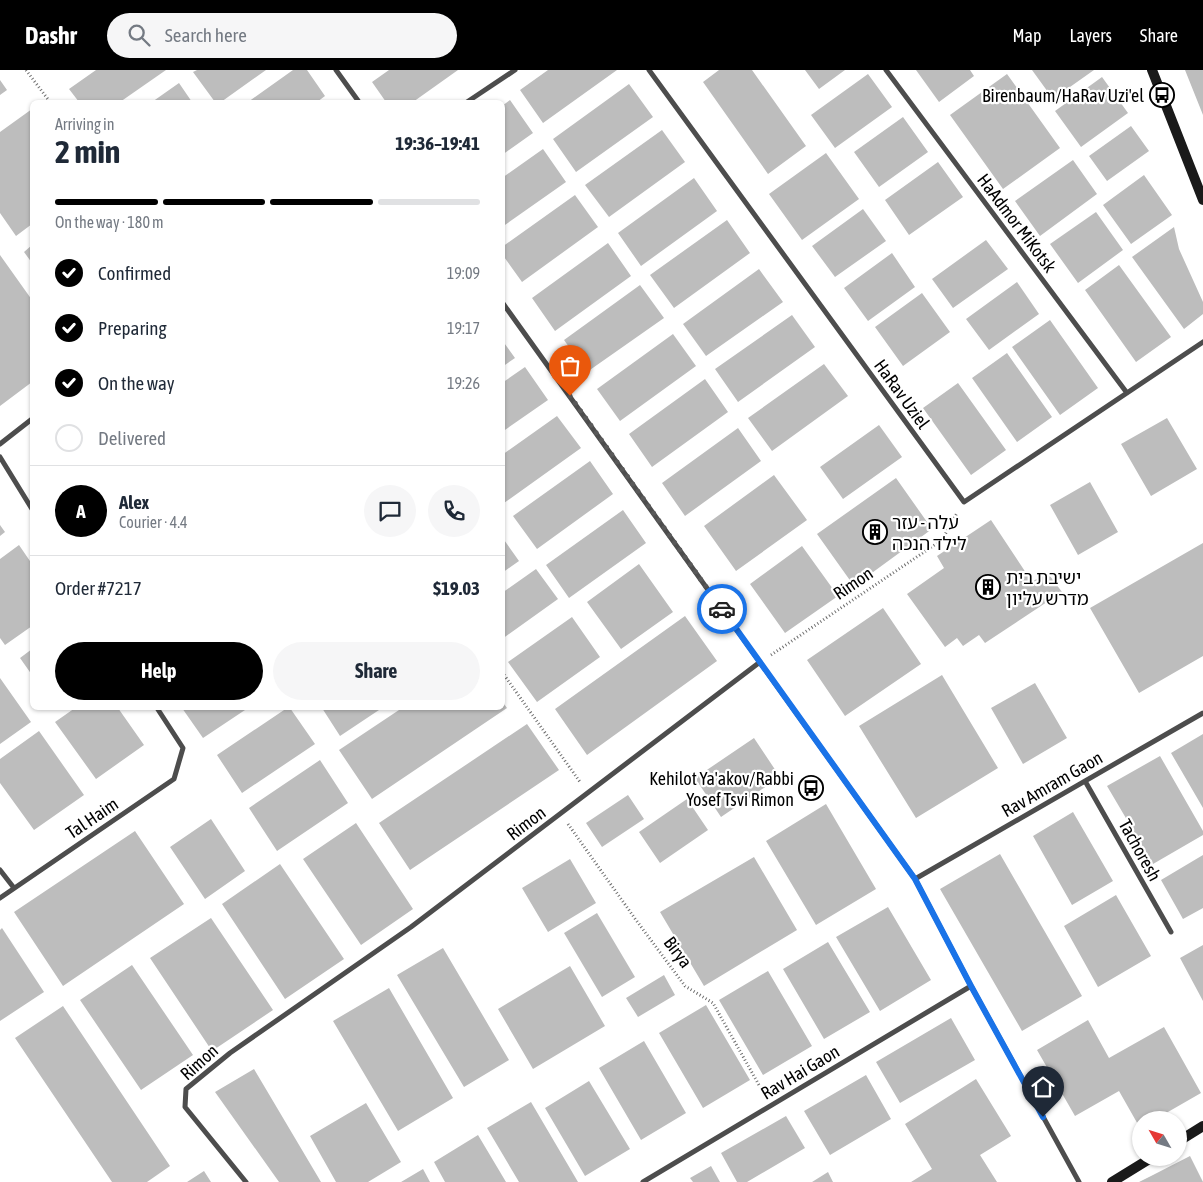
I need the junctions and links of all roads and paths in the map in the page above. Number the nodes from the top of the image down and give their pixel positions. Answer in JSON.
{"nodes":[{"id":1,"x":26,"y":70,"type":"edge"},
{"id":2,"x":336,"y":70,"type":"edge"},
{"id":3,"x":515,"y":70,"type":"edge"},
{"id":4,"x":649,"y":70,"type":"edge"},
{"id":5,"x":886,"y":70,"type":"edge"},
{"id":6,"x":1152,"y":70,"type":"edge"},
{"id":7,"x":48,"y":100,"type":"edge"},
{"id":8,"x":358,"y":100,"type":"edge"},
{"id":9,"x":470,"y":100,"type":"edge"},
{"id":10,"x":1203,"y":200,"type":"edge"},
{"id":11,"x":505,"y":306,"type":"edge"},
{"id":12,"x":1203,"y":342,"type":"edge"},
{"id":13,"x":1127,"y":393,"type":"junction"},
{"id":14,"x":30,"y":421,"type":"edge"},
{"id":15,"x":0,"y":444,"type":"edge"},
{"id":16,"x":0,"y":457,"type":"edge"},
{"id":17,"x":964,"y":502,"type":"junction"},
{"id":18,"x":30,"y":506,"type":"edge"},
{"id":19,"x":760,"y":662,"type":"junction"},
{"id":20,"x":505,"y":676,"type":"edge"},
{"id":21,"x":158,"y":710,"type":"edge"},
{"id":22,"x":1203,"y":713,"type":"edge"},
{"id":23,"x":1085,"y":781,"type":"junction"},
{"id":24,"x":588,"y":793,"type":"junction"},
{"id":25,"x":561,"y":813,"type":"junction"},
{"id":26,"x":0,"y":870,"type":"edge"},
{"id":27,"x":915,"y":879,"type":"junction"},
{"id":28,"x":14,"y":888,"type":"junction"},
{"id":29,"x":0,"y":898,"type":"edge"},
{"id":30,"x":1171,"y":932,"type":"dead end"},
{"id":31,"x":971,"y":986,"type":"junction"},
{"id":32,"x":771,"y":1106,"type":"junction"},
{"id":33,"x":1203,"y":1126,"type":"edge"},
{"id":34,"x":1188,"y":1135,"type":"edge"},
{"id":35,"x":1138,"y":1166,"type":"edge"},
{"id":36,"x":246,"y":1182,"type":"edge"},
{"id":37,"x":643,"y":1182,"type":"edge"},
{"id":38,"x":1079,"y":1182,"type":"edge"},
{"id":39,"x":1112,"y":1182,"type":"edge"}],
"edges":[{"from":1,"to":7,"type":"path"},
{"from":2,"to":8,"type":"street"},
{"from":3,"to":9,"type":"street"},
{"from":4,"to":17,"type":"street","name":"HaRav Uziel"},
{"from":5,"to":13,"type":"street","name":"HaAdmor MiKotsk"},
{"from":6,"to":10,"type":"street"},
{"from":11,"to":19,"type":"street"},
{"from":12,"to":13,"type":"street"},
{"from":13,"to":17,"type":"street"},
{"from":14,"to":15,"type":"street"},
{"from":16,"to":18,"type":"street"},
{"from":17,"to":19,"type":"path","name":"Rimon"},
{"from":19,"to":24,"type":"street","name":"Rimon"},
{"from":19,"to":27,"type":"street"},
{"from":20,"to":24,"type":"path"},
{"from":21,"to":28,"type":"street","name":"Tal Haim"},
{"from":22,"to":23,"type":"street","name":"Rav Amram Gaon"},
{"from":23,"to":27,"type":"street","name":"Rav Amram Gaon"},
{"from":23,"to":30,"type":"street","name":"Tachoresh"},
{"from":24,"to":25,"type":"street","name":"Rimon"},
{"from":25,"to":32,"type":"path","name":"Birya"},
{"from":25,"to":36,"type":"street","name":"Rimon"},
{"from":26,"to":28,"type":"street"},
{"from":27,"to":31,"type":"street"},
{"from":28,"to":29,"type":"street","name":"Tal Haim"},
{"from":31,"to":32,"type":"street","name":"Rav Hai Gaon"},
{"from":31,"to":38,"type":"street"},
{"from":32,"to":37,"type":"street","name":"Rav Hai Gaon"},
{"from":33,"to":34,"type":"street"},
{"from":35,"to":39,"type":"street"}]}
